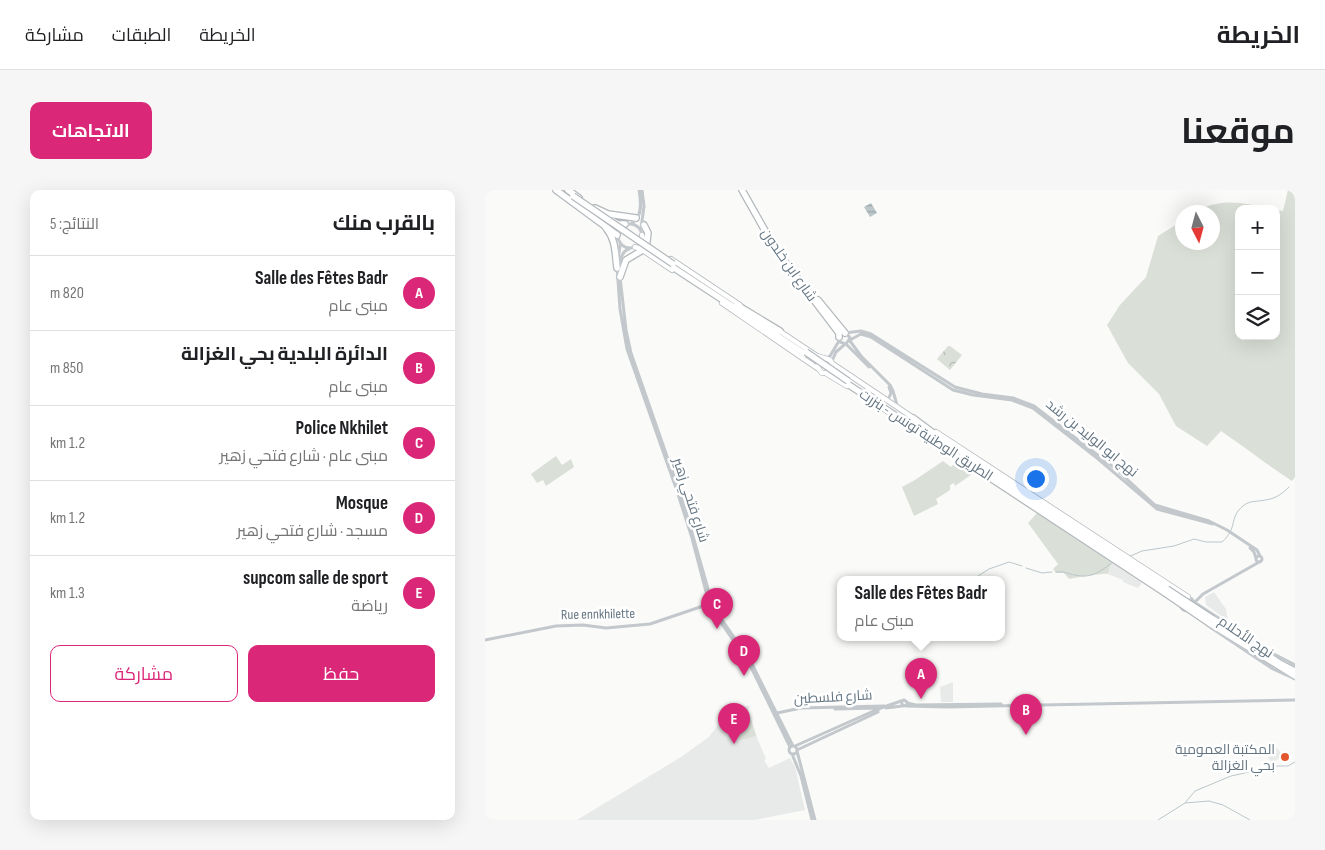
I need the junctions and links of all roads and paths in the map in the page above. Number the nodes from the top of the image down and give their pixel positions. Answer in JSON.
{"nodes":[{"id":1,"x":556,"y":190,"type":"edge"},
{"id":2,"x":560,"y":190,"type":"edge"},
{"id":3,"x":564,"y":190,"type":"edge"},
{"id":4,"x":568,"y":190,"type":"edge"},
{"id":5,"x":640,"y":190,"type":"edge"},
{"id":6,"x":744,"y":190,"type":"edge"},
{"id":7,"x":573,"y":198,"type":"junction"},
{"id":8,"x":595,"y":208,"type":"junction"},
{"id":9,"x":593,"y":216,"type":"junction"},
{"id":10,"x":636,"y":218,"type":"dead end"},
{"id":11,"x":628,"y":224,"type":"junction"},
{"id":12,"x":644,"y":225,"type":"dead end"},
{"id":13,"x":642,"y":233,"type":"junction"},
{"id":14,"x":617,"y":235,"type":"junction"},
{"id":15,"x":647,"y":241,"type":"dead end"},
{"id":16,"x":621,"y":245,"type":"junction"},
{"id":17,"x":629,"y":249,"type":"junction"},
{"id":18,"x":638,"y":249,"type":"junction"},
{"id":19,"x":672,"y":265,"type":"junction"},
{"id":20,"x":617,"y":268,"type":"junction"},
{"id":21,"x":620,"y":277,"type":"junction"},
{"id":22,"x":721,"y":295,"type":"junction"},
{"id":23,"x":729,"y":304,"type":"junction"},
{"id":24,"x":780,"y":331,"type":"junction"},
{"id":25,"x":843,"y":336,"type":"junction"},
{"id":26,"x":780,"y":342,"type":"junction"},
{"id":27,"x":847,"y":343,"type":"junction"},
{"id":28,"x":805,"y":353,"type":"junction"},
{"id":29,"x":825,"y":358,"type":"junction"},
{"id":30,"x":832,"y":363,"type":"junction"},
{"id":31,"x":817,"y":368,"type":"junction"},
{"id":32,"x":827,"y":374,"type":"junction"},
{"id":33,"x":847,"y":382,"type":"junction"},
{"id":34,"x":887,"y":402,"type":"junction"},
{"id":35,"x":900,"y":410,"type":"junction"},
{"id":36,"x":913,"y":418,"type":"junction"},
{"id":37,"x":928,"y":438,"type":"junction"},
{"id":38,"x":949,"y":445,"type":"junction"},
{"id":39,"x":974,"y":466,"type":"junction"},
{"id":40,"x":994,"y":471,"type":"junction"},
{"id":41,"x":990,"y":477,"type":"junction"},
{"id":42,"x":1028,"y":505,"type":"junction"},
{"id":43,"x":1227,"y":530,"type":"junction"},
{"id":44,"x":1231,"y":533,"type":"junction"},
{"id":45,"x":1260,"y":556,"type":"junction"},
{"id":46,"x":1256,"y":559,"type":"junction"},
{"id":47,"x":1261,"y":561,"type":"junction"},
{"id":48,"x":1238,"y":574,"type":"junction"},
{"id":49,"x":1166,"y":591,"type":"junction"},
{"id":50,"x":1203,"y":594,"type":"junction"},
{"id":51,"x":1188,"y":597,"type":"junction"},
{"id":52,"x":1194,"y":602,"type":"junction"},
{"id":53,"x":710,"y":603,"type":"junction"},
{"id":54,"x":1181,"y":606,"type":"junction"},
{"id":55,"x":1187,"y":611,"type":"junction"},
{"id":56,"x":1211,"y":621,"type":"junction"},
{"id":57,"x":485,"y":640,"type":"edge"},
{"id":58,"x":1253,"y":641,"type":"junction"},
{"id":59,"x":1295,"y":665,"type":"edge"},
{"id":60,"x":1289,"y":668,"type":"junction"},
{"id":61,"x":1295,"y":671,"type":"edge"},
{"id":62,"x":1295,"y":678,"type":"edge"},
{"id":63,"x":1295,"y":699,"type":"edge"},
{"id":64,"x":905,"y":705,"type":"junction"},
{"id":65,"x":887,"y":706,"type":"junction"},
{"id":66,"x":878,"y":710,"type":"junction"},
{"id":67,"x":779,"y":713,"type":"junction"},
{"id":68,"x":802,"y":746,"type":"junction"},
{"id":69,"x":795,"y":748,"type":"junction"},
{"id":70,"x":792,"y":754,"type":"junction"},
{"id":71,"x":800,"y":764,"type":"junction"},
{"id":72,"x":813,"y":820,"type":"edge"}],
"edges":[{"from":1,"to":9,"type":"highway"},
{"from":2,"to":7,"type":"highway","name":"الطريق الوطنية تونس - بنزرت"},
{"from":3,"to":7,"type":"highway","name":"الطريق الوطنية تونس - بنزرت"},
{"from":4,"to":8,"type":"highway"},
{"from":5,"to":11,"type":"street"},
{"from":5,"to":13,"type":"street"},
{"from":6,"to":25,"type":"highway","name":"شارع ابن خلدون"},
{"from":7,"to":19,"type":"highway","name":"الطريق الوطنية تونس - بنزرت","bridge":true},
{"from":8,"to":10,"type":"highway"},
{"from":8,"to":11,"type":"highway"},
{"from":9,"to":14,"type":"highway"},
{"from":9,"to":20,"type":"highway"},
{"from":11,"to":13,"type":"street"},
{"from":11,"to":14,"type":"street"},
{"from":12,"to":15,"type":"highway"},
{"from":13,"to":18,"type":"street"},
{"from":13,"to":24,"type":"main road"},
{"from":14,"to":16,"type":"street"},
{"from":16,"to":17,"type":"street"},
{"from":16,"to":20,"type":"street","name":"شارع فتحي زهير"},
{"from":17,"to":18,"type":"street"},
{"from":17,"to":21,"type":"street","name":"شارع فتحي زهير"},
{"from":18,"to":21,"type":"highway"},
{"from":18,"to":26,"type":"main road"},
{"from":19,"to":22,"type":"highway","name":"الطريق الوطنية تونس - بنزرت"},
{"from":19,"to":23,"type":"highway","name":"الطريق الوطنية تونس - بنزرت"},
{"from":20,"to":53,"type":"street","name":"شارع فتحي زهير"},
{"from":21,"to":53,"type":"street","name":"شارع فتحي زهير"},
{"from":22,"to":24,"type":"highway"},
{"from":22,"to":28,"type":"highway","name":"الطريق الوطنية تونس - بنزرت"},
{"from":23,"to":26,"type":"highway"},
{"from":23,"to":28,"type":"highway","name":"الطريق الوطنية تونس - بنزرت"},
{"from":24,"to":29,"type":"main road"},
{"from":25,"to":27,"type":"street"},
{"from":25,"to":27,"type":"street"},
{"from":25,"to":29,"type":"street"},
{"from":25,"to":43,"type":"street","name":"نهج ابو الوليد بن رشد"},
{"from":26,"to":31,"type":"main road"},
{"from":27,"to":30,"type":"street"},
{"from":27,"to":34,"type":"street"},
{"from":27,"to":35,"type":"street"},
{"from":27,"to":43,"type":"street","name":"نهج ابو الوليد بن رشد"},
{"from":28,"to":33,"type":"highway","name":"الطريق الوطنية تونس - بنزرت","bridge":true},
{"from":29,"to":30,"type":"main road"},
{"from":29,"to":31,"type":"main road"},
{"from":30,"to":32,"type":"main road"},
{"from":30,"to":34,"type":"main road"},
{"from":31,"to":32,"type":"main road"},
{"from":32,"to":37,"type":"main road"},
{"from":33,"to":38,"type":"highway","name":"الطريق الوطنية تونس - بنزرت"},
{"from":33,"to":39,"type":"highway","name":"الطريق الوطنية تونس - بنزرت"},
{"from":34,"to":35,"type":"main road"},
{"from":35,"to":36,"type":"main road"},
{"from":36,"to":38,"type":"highway"},
{"from":36,"to":40,"type":"main road"},
{"from":37,"to":39,"type":"highway"},
{"from":37,"to":42,"type":"main road"},
{"from":38,"to":40,"type":"highway"},
{"from":38,"to":49,"type":"highway","name":"الطريق الوطنية تونس - بنزرت"},
{"from":39,"to":41,"type":"highway","name":"الطريق الوطنية تونس - بنزرت"},
{"from":40,"to":51,"type":"main road"},
{"from":41,"to":42,"type":"highway"},
{"from":41,"to":49,"type":"highway","name":"الطريق الوطنية تونس - بنزرت"},
{"from":42,"to":54,"type":"main road"},
{"from":43,"to":44,"type":"street","name":"نهج ابو الوليد بن رشد"},
{"from":44,"to":45,"type":"street","name":"نهج ابو الوليد بن رشد"},
{"from":44,"to":46,"type":"street","name":"نهج ابو الوليد بن رشد"},
{"from":45,"to":46,"type":"street"},
{"from":45,"to":47,"type":"street"},
{"from":46,"to":47,"type":"street"},
{"from":46,"to":48,"type":"street"},
{"from":47,"to":48,"type":"street"},
{"from":48,"to":50,"type":"street"},
{"from":49,"to":56,"type":"highway","name":"الطريق الوطنية تونس - بنزرت","bridge":true},
{"from":50,"to":51,"type":"street"},
{"from":50,"to":52,"type":"street"},
{"from":51,"to":52,"type":"street"},
{"from":51,"to":54,"type":"street"},
{"from":52,"to":55,"type":"street"},
{"from":52,"to":58,"type":"street"},
{"from":53,"to":57,"type":"street","name":"Rue ennkhilette"},
{"from":53,"to":67,"type":"street","name":"شارع فتحي زهير"},
{"from":53,"to":69,"type":"street","name":"شارع فتحي زهير"},
{"from":54,"to":55,"type":"street"},
{"from":55,"to":62,"type":"street","name":"نهج الأحلام"},
{"from":56,"to":60,"type":"highway","name":"الطريق الوطنية تونس - بنزرت"},
{"from":56,"to":62,"type":"highway","name":"الطريق الوطنية تونس - بنزرت"},
{"from":58,"to":59,"type":"street"},
{"from":58,"to":60,"type":"highway"},
{"from":60,"to":61,"type":"highway","name":"الطريق الوطنية تونس - بنزرت"},
{"from":63,"to":64,"type":"street"},
{"from":63,"to":64,"type":"street"},
{"from":64,"to":65,"type":"street"},
{"from":64,"to":66,"type":"street"},
{"from":65,"to":66,"type":"street"},
{"from":65,"to":67,"type":"street","name":"شارع فلسطين"},
{"from":66,"to":67,"type":"street","name":"شارع فلسطين"},
{"from":66,"to":68,"type":"street"},
{"from":66,"to":69,"type":"street"},
{"from":67,"to":69,"type":"street","name":"شارع فتحي زهير"},
{"from":68,"to":69,"type":"street"},
{"from":68,"to":71,"type":"street"},
{"from":69,"to":70,"type":"street"},
{"from":69,"to":70,"type":"street"},
{"from":69,"to":71,"type":"street"},
{"from":70,"to":72,"type":"street"},
{"from":71,"to":72,"type":"street"}]}
